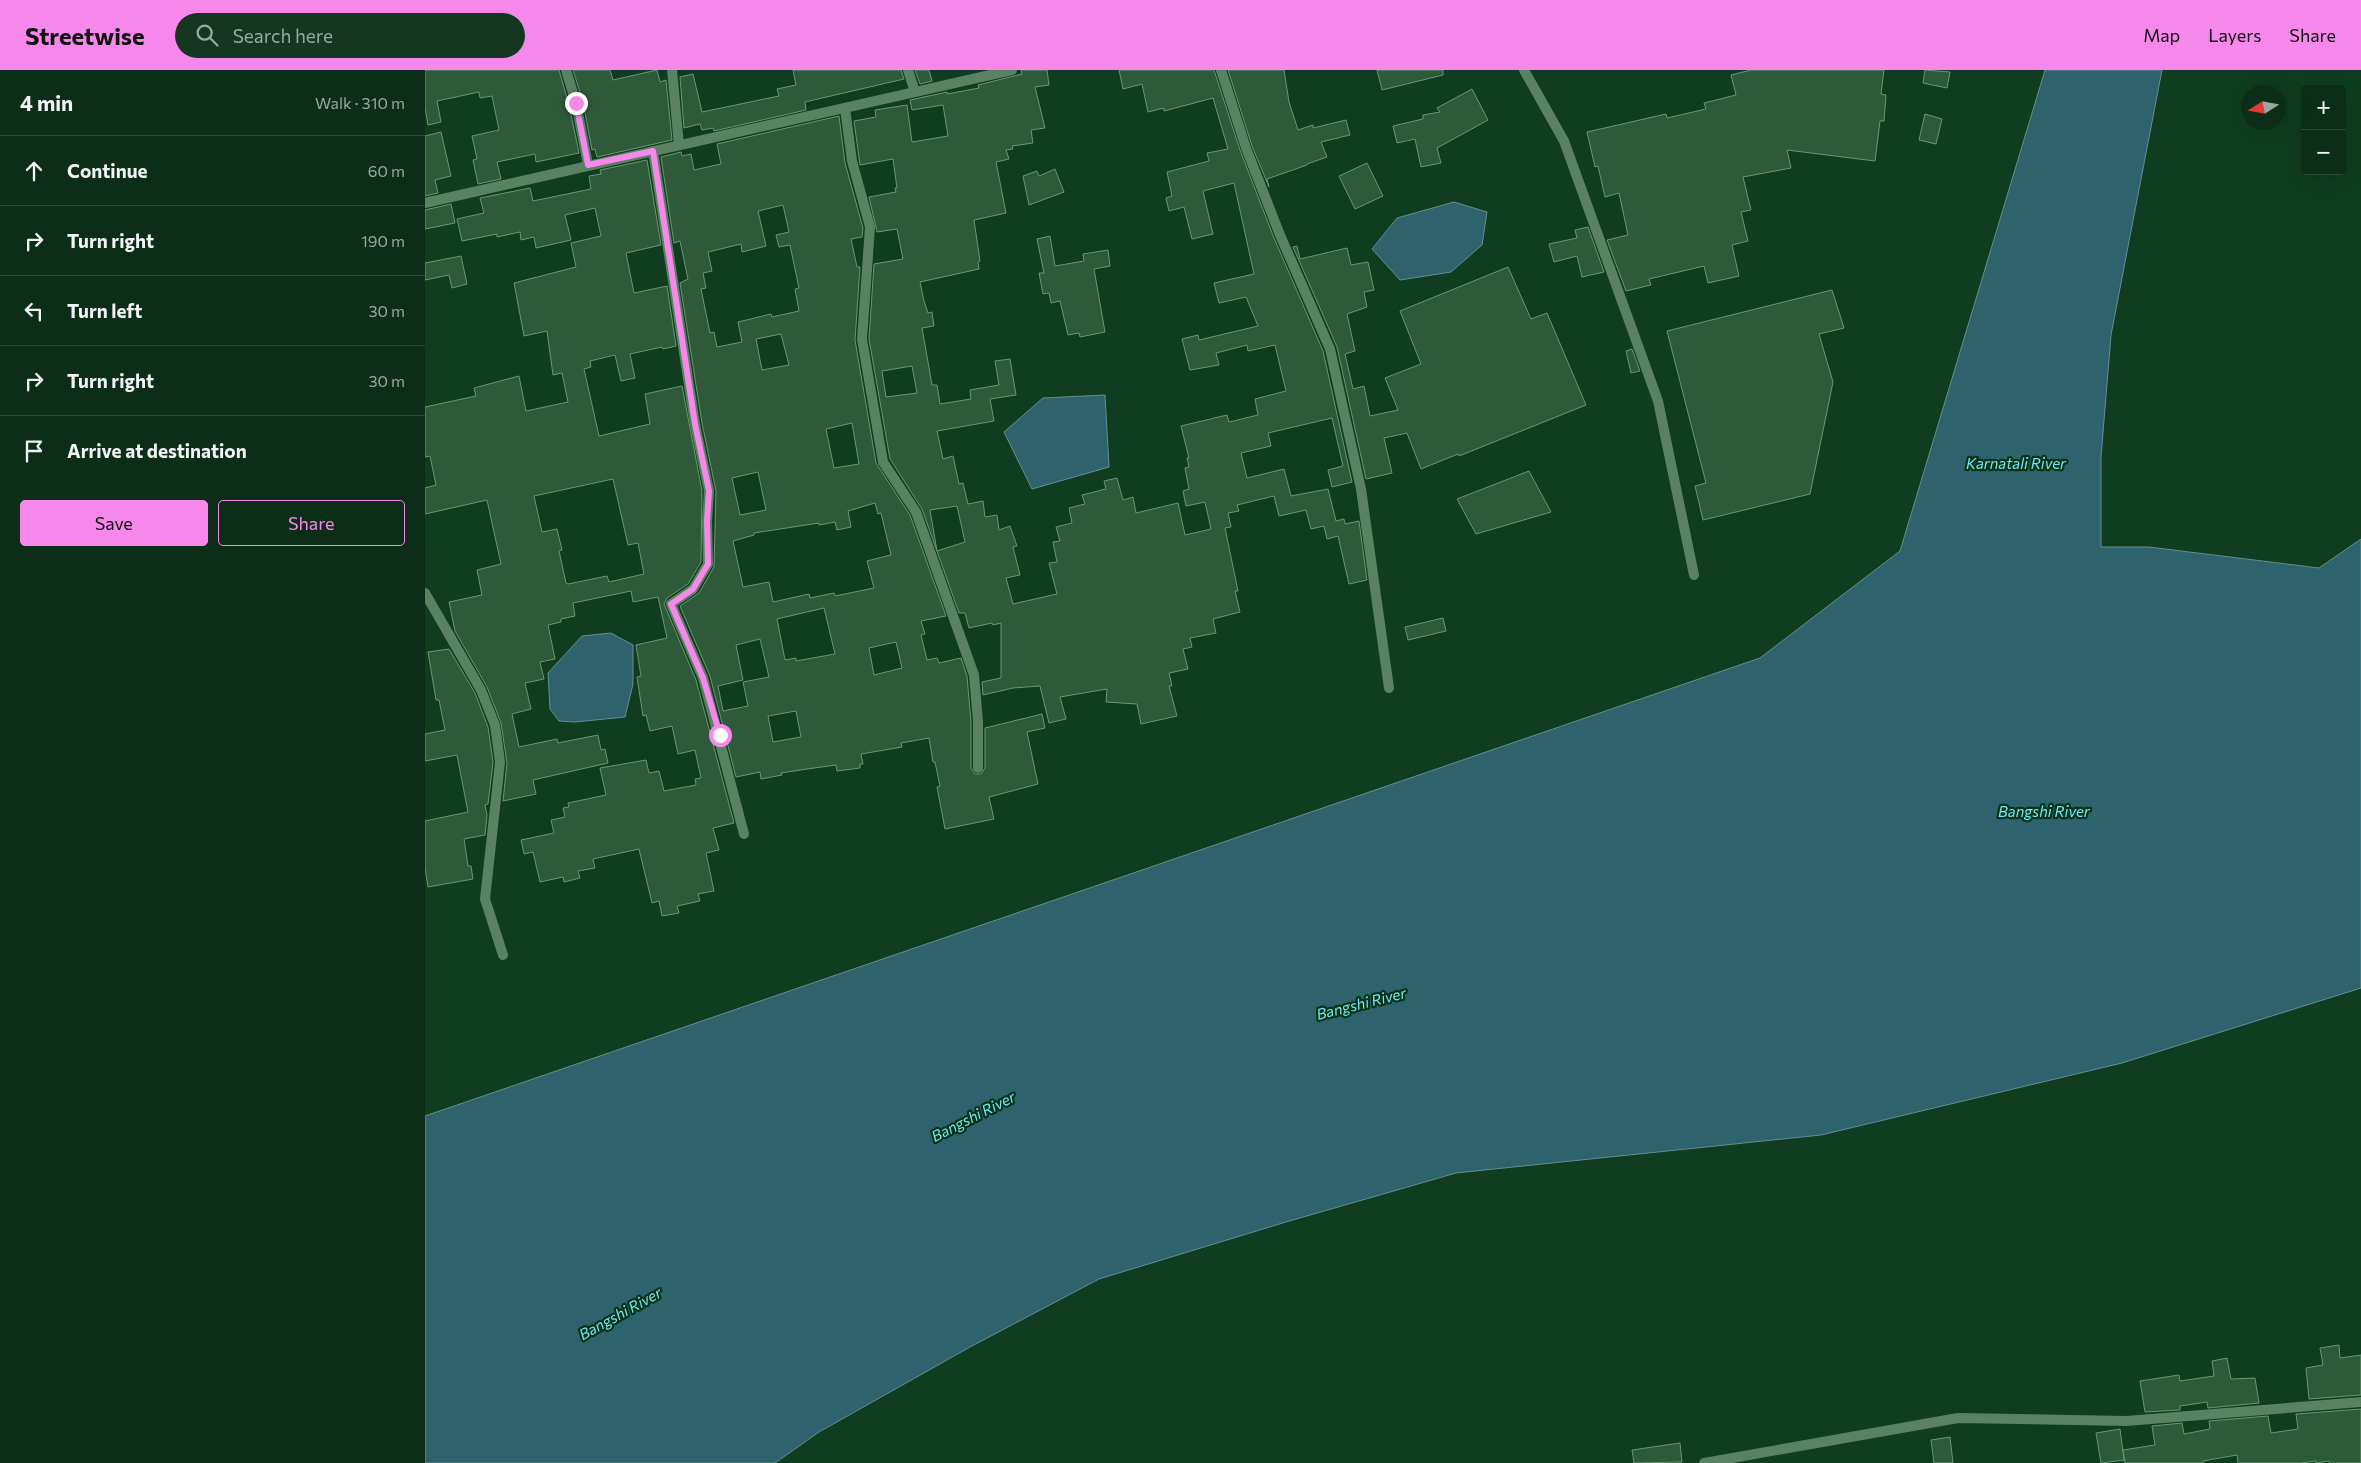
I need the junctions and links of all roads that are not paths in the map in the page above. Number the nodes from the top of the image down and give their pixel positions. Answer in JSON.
{"nodes":[{"id":1,"x":566,"y":70,"type":"edge"},
{"id":2,"x":671,"y":70,"type":"edge"},
{"id":3,"x":908,"y":70,"type":"edge"},
{"id":4,"x":1012,"y":70,"type":"edge"},
{"id":5,"x":1221,"y":70,"type":"edge"},
{"id":6,"x":1525,"y":70,"type":"edge"},
{"id":7,"x":915,"y":92,"type":"junction"},
{"id":8,"x":845,"y":108,"type":"junction"},
{"id":9,"x":679,"y":145,"type":"junction"},
{"id":10,"x":653,"y":151,"type":"junction"},
{"id":11,"x":588,"y":165,"type":"junction"},
{"id":12,"x":425,"y":203,"type":"edge"},
{"id":13,"x":1694,"y":575,"type":"dead end"},
{"id":14,"x":425,"y":593,"type":"edge"},
{"id":15,"x":1389,"y":688,"type":"dead end"},
{"id":16,"x":978,"y":768,"type":"dead end"},
{"id":17,"x":744,"y":834,"type":"dead end"},
{"id":18,"x":503,"y":955,"type":"dead end"},
{"id":19,"x":2361,"y":1402,"type":"edge"},
{"id":20,"x":1704,"y":1463,"type":"edge"}],
"edges":[{"from":1,"to":11,"type":"street"},
{"from":2,"to":9,"type":"street"},
{"from":3,"to":7,"type":"street"},
{"from":4,"to":7,"type":"street"},
{"from":5,"to":15,"type":"street"},
{"from":6,"to":13,"type":"street"},
{"from":7,"to":8,"type":"street"},
{"from":8,"to":9,"type":"street"},
{"from":8,"to":16,"type":"street"},
{"from":9,"to":10,"type":"street"},
{"from":10,"to":11,"type":"street"},
{"from":10,"to":17,"type":"street"},
{"from":11,"to":12,"type":"street"},
{"from":14,"to":18,"type":"street"},
{"from":19,"to":20,"type":"street"}]}
